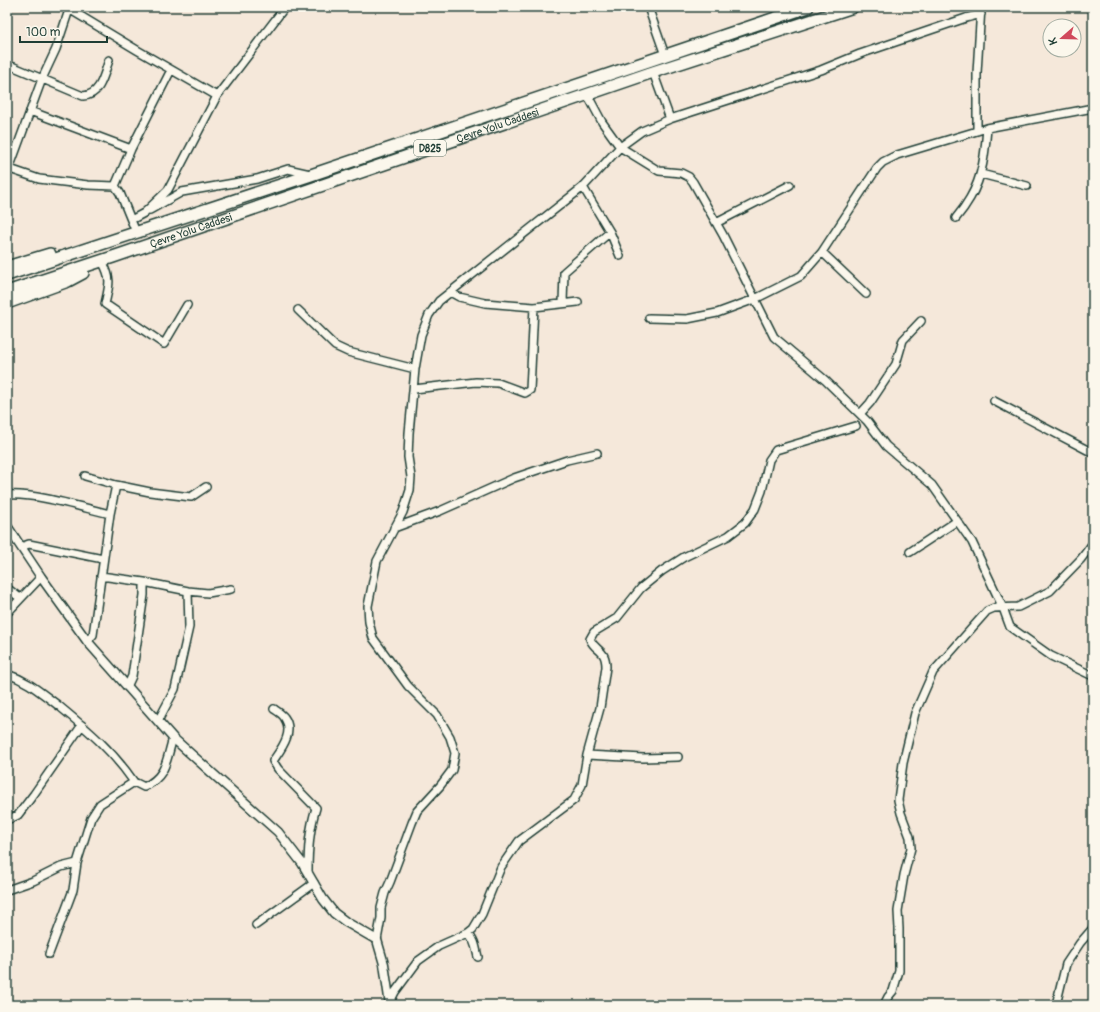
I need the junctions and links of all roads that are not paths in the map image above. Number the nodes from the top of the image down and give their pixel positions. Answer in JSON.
{"nodes":[{"id":1,"x":284,"y":7,"type":"edge"},
{"id":2,"x":648,"y":7,"type":"edge"},
{"id":3,"x":808,"y":7,"type":"edge"},
{"id":4,"x":853,"y":7,"type":"edge"},
{"id":5,"x":70,"y":8,"type":"edge"},
{"id":6,"x":981,"y":10,"type":"edge"},
{"id":7,"x":665,"y":55,"type":"junction"},
{"id":8,"x":109,"y":60,"type":"dead end"},
{"id":9,"x":7,"y":64,"type":"edge"},
{"id":10,"x":171,"y":70,"type":"junction"},
{"id":11,"x":653,"y":72,"type":"junction"},
{"id":12,"x":42,"y":79,"type":"junction"},
{"id":13,"x":587,"y":94,"type":"junction"},
{"id":14,"x":217,"y":96,"type":"junction"},
{"id":15,"x":1093,"y":108,"type":"edge"},
{"id":16,"x":30,"y":111,"type":"junction"},
{"id":17,"x":670,"y":119,"type":"junction"},
{"id":18,"x":986,"y":128,"type":"junction"},
{"id":19,"x":976,"y":131,"type":"junction"},
{"id":20,"x":620,"y":147,"type":"junction"},
{"id":21,"x":131,"y":149,"type":"junction"},
{"id":22,"x":8,"y":169,"type":"edge"},
{"id":23,"x":980,"y":174,"type":"junction"},
{"id":24,"x":311,"y":175,"type":"junction"},
{"id":25,"x":790,"y":184,"type":"dead end"},
{"id":26,"x":115,"y":186,"type":"junction"},
{"id":27,"x":1027,"y":186,"type":"dead end"},
{"id":28,"x":583,"y":187,"type":"junction"},
{"id":29,"x":144,"y":213,"type":"junction"},
{"id":30,"x":956,"y":218,"type":"dead end"},
{"id":31,"x":131,"y":220,"type":"junction"},
{"id":32,"x":716,"y":223,"type":"junction"},
{"id":33,"x":136,"y":232,"type":"junction"},
{"id":34,"x":610,"y":232,"type":"junction"},
{"id":35,"x":822,"y":252,"type":"junction"},
{"id":36,"x":620,"y":256,"type":"dead end"},
{"id":37,"x":114,"y":257,"type":"junction"},
{"id":38,"x":103,"y":263,"type":"junction"},
{"id":39,"x":7,"y":267,"type":"edge"},
{"id":40,"x":7,"y":275,"type":"edge"},
{"id":41,"x":7,"y":292,"type":"edge"},
{"id":42,"x":450,"y":292,"type":"junction"},
{"id":43,"x":866,"y":294,"type":"dead end"},
{"id":44,"x":755,"y":299,"type":"junction"},
{"id":45,"x":7,"y":302,"type":"edge"},
{"id":46,"x":578,"y":302,"type":"dead end"},
{"id":47,"x":563,"y":303,"type":"junction"},
{"id":48,"x":187,"y":305,"type":"dead end"},
{"id":49,"x":534,"y":307,"type":"junction"},
{"id":50,"x":298,"y":310,"type":"dead end"},
{"id":51,"x":649,"y":318,"type":"dead end"},
{"id":52,"x":921,"y":321,"type":"dead end"},
{"id":53,"x":415,"y":370,"type":"junction"},
{"id":54,"x":414,"y":389,"type":"junction"},
{"id":55,"x":994,"y":401,"type":"dead end"},
{"id":56,"x":860,"y":414,"type":"junction"},
{"id":57,"x":856,"y":426,"type":"dead end"},
{"id":58,"x":597,"y":453,"type":"dead end"},
{"id":59,"x":1093,"y":453,"type":"edge"},
{"id":60,"x":85,"y":476,"type":"dead end"},
{"id":61,"x":116,"y":485,"type":"junction"},
{"id":62,"x":206,"y":487,"type":"dead end"},
{"id":63,"x":7,"y":495,"type":"edge"},
{"id":64,"x":110,"y":514,"type":"junction"},
{"id":65,"x":957,"y":521,"type":"junction"},
{"id":66,"x":7,"y":526,"type":"edge"},
{"id":67,"x":394,"y":528,"type":"junction"},
{"id":68,"x":1093,"y":543,"type":"edge"},
{"id":69,"x":20,"y":547,"type":"junction"},
{"id":70,"x":910,"y":552,"type":"dead end"},
{"id":71,"x":103,"y":559,"type":"junction"},
{"id":72,"x":101,"y":576,"type":"junction"},
{"id":73,"x":41,"y":577,"type":"junction"},
{"id":74,"x":144,"y":582,"type":"junction"},
{"id":75,"x":7,"y":588,"type":"edge"},
{"id":76,"x":231,"y":588,"type":"dead end"},
{"id":77,"x":188,"y":591,"type":"junction"},
{"id":78,"x":20,"y":598,"type":"junction"},
{"id":79,"x":1003,"y":608,"type":"junction"},
{"id":80,"x":7,"y":613,"type":"edge"},
{"id":81,"x":87,"y":641,"type":"junction"},
{"id":82,"x":7,"y":674,"type":"edge"},
{"id":83,"x":1093,"y":676,"type":"edge"},
{"id":84,"x":127,"y":687,"type":"junction"},
{"id":85,"x":274,"y":709,"type":"dead end"},
{"id":86,"x":158,"y":722,"type":"junction"},
{"id":87,"x":82,"y":725,"type":"junction"},
{"id":88,"x":173,"y":738,"type":"junction"},
{"id":89,"x":587,"y":755,"type":"junction"},
{"id":90,"x":678,"y":757,"type":"dead end"},
{"id":91,"x":134,"y":782,"type":"junction"},
{"id":92,"x":7,"y":820,"type":"edge"},
{"id":93,"x":77,"y":863,"type":"junction"},
{"id":94,"x":308,"y":872,"type":"junction"},
{"id":95,"x":314,"y":883,"type":"junction"},
{"id":96,"x":7,"y":890,"type":"edge"},
{"id":97,"x":256,"y":924,"type":"dead end"},
{"id":98,"x":1093,"y":928,"type":"edge"},
{"id":99,"x":468,"y":933,"type":"junction"},
{"id":100,"x":377,"y":940,"type":"junction"},
{"id":101,"x":49,"y":954,"type":"dead end"},
{"id":102,"x":478,"y":957,"type":"dead end"},
{"id":103,"x":390,"y":1003,"type":"edge"},
{"id":104,"x":884,"y":1005,"type":"edge"},
{"id":105,"x":1056,"y":1005,"type":"edge"}],
"edges":[{"from":1,"to":14,"type":"street"},
{"from":2,"to":7,"type":"street"},
{"from":3,"to":7,"type":"highway","name":"Çevre Yolu Caddesi","number":"D825"},
{"from":4,"to":11,"type":"highway","name":"Çevre Yolu Caddesi","number":"D825"},
{"from":5,"to":10,"type":"street"},
{"from":5,"to":12,"type":"street"},
{"from":6,"to":17,"type":"street"},
{"from":6,"to":19,"type":"street"},
{"from":7,"to":24,"type":"highway","name":"Çevre Yolu Caddesi","number":"D825"},
{"from":8,"to":12,"type":"street"},
{"from":9,"to":12,"type":"street"},
{"from":10,"to":14,"type":"street"},
{"from":10,"to":21,"type":"street"},
{"from":11,"to":13,"type":"highway","name":"Çevre Yolu Caddesi","number":"D825"},
{"from":11,"to":17,"type":"street"},
{"from":12,"to":16,"type":"street"},
{"from":13,"to":20,"type":"street"},
{"from":13,"to":37,"type":"highway","name":"Çevre Yolu Caddesi","number":"D825"},
{"from":14,"to":29,"type":"street"},
{"from":15,"to":18,"type":"street"},
{"from":16,"to":21,"type":"street"},
{"from":16,"to":22,"type":"street"},
{"from":17,"to":20,"type":"street"},
{"from":18,"to":19,"type":"street"},
{"from":18,"to":23,"type":"street"},
{"from":19,"to":35,"type":"street"},
{"from":20,"to":28,"type":"street"},
{"from":20,"to":32,"type":"street"},
{"from":21,"to":26,"type":"street"},
{"from":22,"to":26,"type":"street"},
{"from":23,"to":27,"type":"street"},
{"from":23,"to":30,"type":"street"},
{"from":24,"to":29,"type":"street"},
{"from":24,"to":33,"type":"highway","name":"Çevre Yolu Caddesi","number":"D825"},
{"from":25,"to":32,"type":"street"},
{"from":26,"to":31,"type":"street"},
{"from":28,"to":34,"type":"street"},
{"from":28,"to":42,"type":"street"},
{"from":29,"to":31,"type":"street"},
{"from":31,"to":33,"type":"street"},
{"from":32,"to":44,"type":"street"},
{"from":33,"to":39,"type":"highway"},
{"from":33,"to":40,"type":"highway","name":"Çevre Yolu Caddesi","number":"D825"},
{"from":34,"to":36,"type":"street"},
{"from":34,"to":47,"type":"street"},
{"from":35,"to":43,"type":"street"},
{"from":35,"to":44,"type":"street"},
{"from":37,"to":38,"type":"highway"},
{"from":37,"to":41,"type":"highway","name":"Çevre Yolu Caddesi","number":"D825"},
{"from":38,"to":45,"type":"highway"},
{"from":38,"to":48,"type":"street"},
{"from":42,"to":49,"type":"street"},
{"from":42,"to":53,"type":"street"},
{"from":44,"to":51,"type":"street"},
{"from":44,"to":56,"type":"street"},
{"from":46,"to":47,"type":"street"},
{"from":47,"to":49,"type":"street"},
{"from":49,"to":54,"type":"street"},
{"from":50,"to":53,"type":"street"},
{"from":52,"to":56,"type":"street"},
{"from":53,"to":54,"type":"street"},
{"from":54,"to":67,"type":"street"},
{"from":55,"to":59,"type":"street"},
{"from":56,"to":65,"type":"street"},
{"from":57,"to":89,"type":"street"},
{"from":58,"to":67,"type":"street"},
{"from":60,"to":61,"type":"street"},
{"from":61,"to":62,"type":"street"},
{"from":61,"to":64,"type":"street"},
{"from":63,"to":64,"type":"street"},
{"from":64,"to":71,"type":"street"},
{"from":65,"to":70,"type":"street"},
{"from":65,"to":79,"type":"street"},
{"from":66,"to":69,"type":"street"},
{"from":67,"to":100,"type":"street"},
{"from":68,"to":79,"type":"street"},
{"from":69,"to":71,"type":"street"},
{"from":69,"to":73,"type":"street"},
{"from":71,"to":72,"type":"street"},
{"from":72,"to":74,"type":"street"},
{"from":72,"to":81,"type":"street"},
{"from":73,"to":78,"type":"street"},
{"from":73,"to":81,"type":"street"},
{"from":74,"to":77,"type":"street"},
{"from":74,"to":84,"type":"street"},
{"from":75,"to":78,"type":"street"},
{"from":76,"to":77,"type":"street"},
{"from":77,"to":86,"type":"street"},
{"from":78,"to":80,"type":"street"},
{"from":79,"to":83,"type":"street"},
{"from":79,"to":104,"type":"street"},
{"from":81,"to":84,"type":"street"},
{"from":82,"to":87,"type":"street"},
{"from":84,"to":86,"type":"street"},
{"from":85,"to":94,"type":"street"},
{"from":86,"to":88,"type":"street"},
{"from":87,"to":91,"type":"street"},
{"from":87,"to":92,"type":"street"},
{"from":88,"to":91,"type":"street"},
{"from":88,"to":94,"type":"street"},
{"from":89,"to":90,"type":"street"},
{"from":89,"to":99,"type":"street"},
{"from":91,"to":93,"type":"street"},
{"from":93,"to":96,"type":"street"},
{"from":93,"to":101,"type":"street"},
{"from":94,"to":95,"type":"street"},
{"from":95,"to":97,"type":"street"},
{"from":95,"to":100,"type":"street"},
{"from":98,"to":105,"type":"street"},
{"from":99,"to":102,"type":"street"},
{"from":99,"to":103,"type":"street"},
{"from":100,"to":103,"type":"street"}]}
